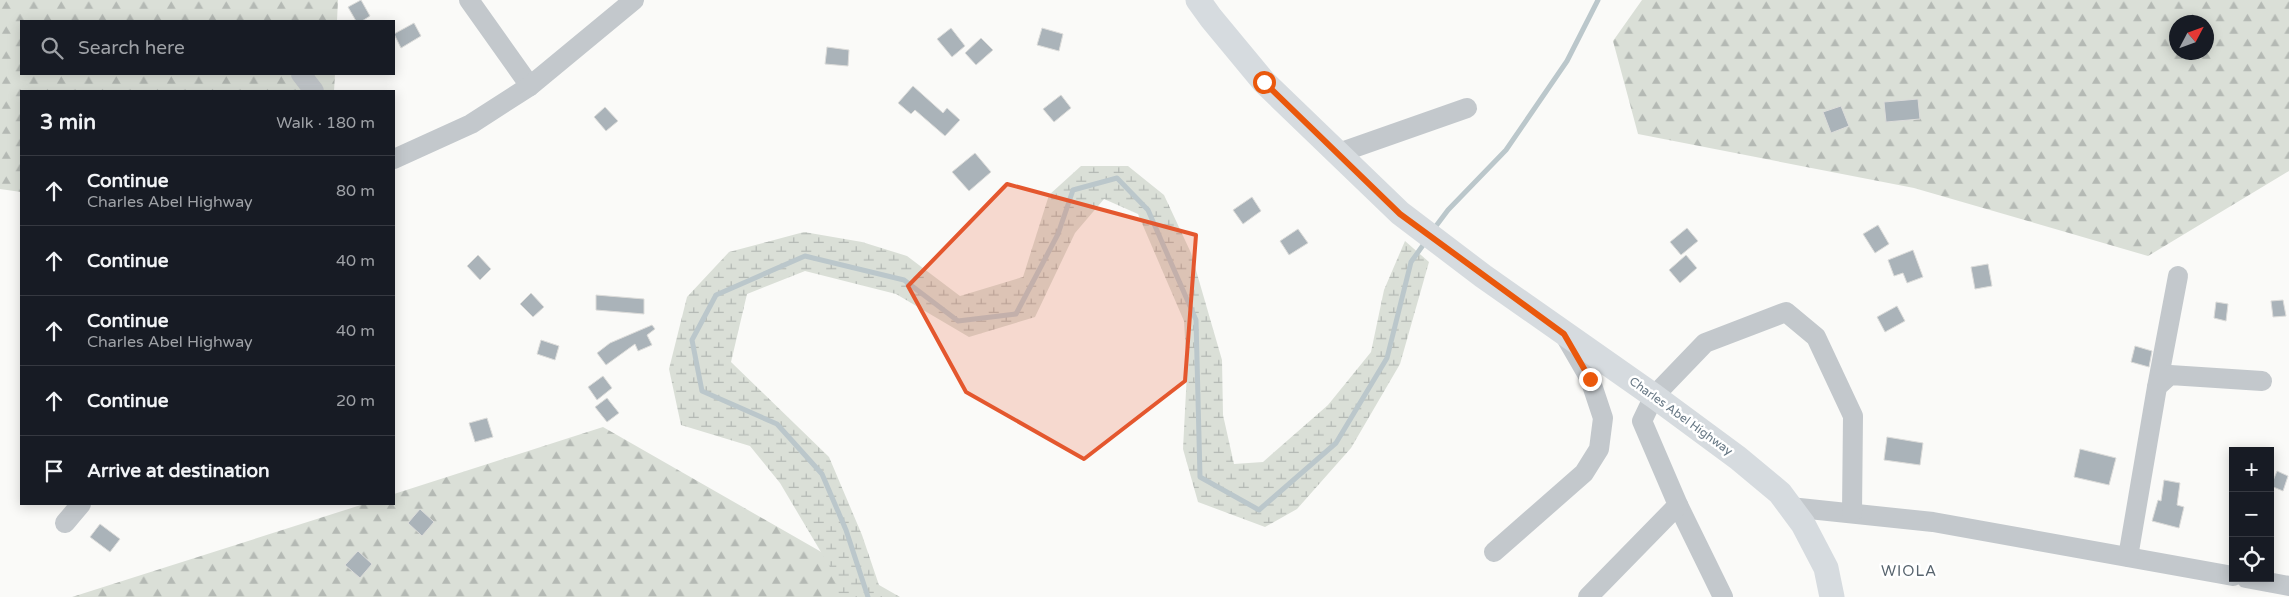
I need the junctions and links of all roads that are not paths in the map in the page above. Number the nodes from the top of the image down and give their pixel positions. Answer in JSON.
{"nodes":[{"id":1,"x":469,"y":0,"type":"edge"},
{"id":2,"x":634,"y":0,"type":"edge"},
{"id":3,"x":1198,"y":0,"type":"edge"},
{"id":4,"x":302,"y":75,"type":"edge"},
{"id":5,"x":530,"y":86,"type":"junction"},
{"id":6,"x":313,"y":90,"type":"edge"},
{"id":7,"x":1467,"y":108,"type":"dead end"},
{"id":8,"x":1336,"y":154,"type":"junction"},
{"id":9,"x":395,"y":159,"type":"edge"},
{"id":10,"x":2178,"y":276,"type":"dead end"},
{"id":11,"x":1564,"y":334,"type":"junction"},
{"id":12,"x":2262,"y":381,"type":"dead end"},
{"id":13,"x":2157,"y":387,"type":"junction"},
{"id":14,"x":1654,"y":396,"type":"junction"},
{"id":15,"x":1678,"y":504,"type":"junction"},
{"id":16,"x":80,"y":505,"type":"edge"},
{"id":17,"x":1790,"y":507,"type":"junction"},
{"id":18,"x":1852,"y":513,"type":"junction"},
{"id":19,"x":66,"y":523,"type":"dead end"},
{"id":20,"x":1494,"y":552,"type":"dead end"},
{"id":21,"x":2128,"y":557,"type":"junction"},
{"id":22,"x":2229,"y":575,"type":"edge"},
{"id":23,"x":2268,"y":582,"type":"edge"},
{"id":24,"x":2289,"y":586,"type":"edge"},
{"id":25,"x":1588,"y":597,"type":"edge"},
{"id":26,"x":1723,"y":597,"type":"edge"},
{"id":27,"x":1832,"y":597,"type":"edge"}],
"edges":[{"from":1,"to":5,"type":"street"},
{"from":2,"to":5,"type":"street"},
{"from":3,"to":8,"type":"main road"},
{"from":4,"to":6,"type":"street"},
{"from":5,"to":9,"type":"street"},
{"from":7,"to":8,"type":"street"},
{"from":8,"to":11,"type":"main road","name":"Charles Abel Highway"},
{"from":10,"to":13,"type":"street"},
{"from":11,"to":14,"type":"main road","name":"Charles Abel Highway"},
{"from":11,"to":20,"type":"street"},
{"from":12,"to":13,"type":"street"},
{"from":13,"to":21,"type":"street"},
{"from":14,"to":15,"type":"street"},
{"from":14,"to":17,"type":"main road","name":"Charles Abel Highway"},
{"from":14,"to":18,"type":"street"},
{"from":15,"to":25,"type":"street"},
{"from":15,"to":26,"type":"street"},
{"from":16,"to":19,"type":"street"},
{"from":17,"to":18,"type":"street"},
{"from":17,"to":27,"type":"main road","name":"Charles Abel Highway"},
{"from":18,"to":21,"type":"street"},
{"from":21,"to":22,"type":"street"},
{"from":23,"to":24,"type":"street"}]}
